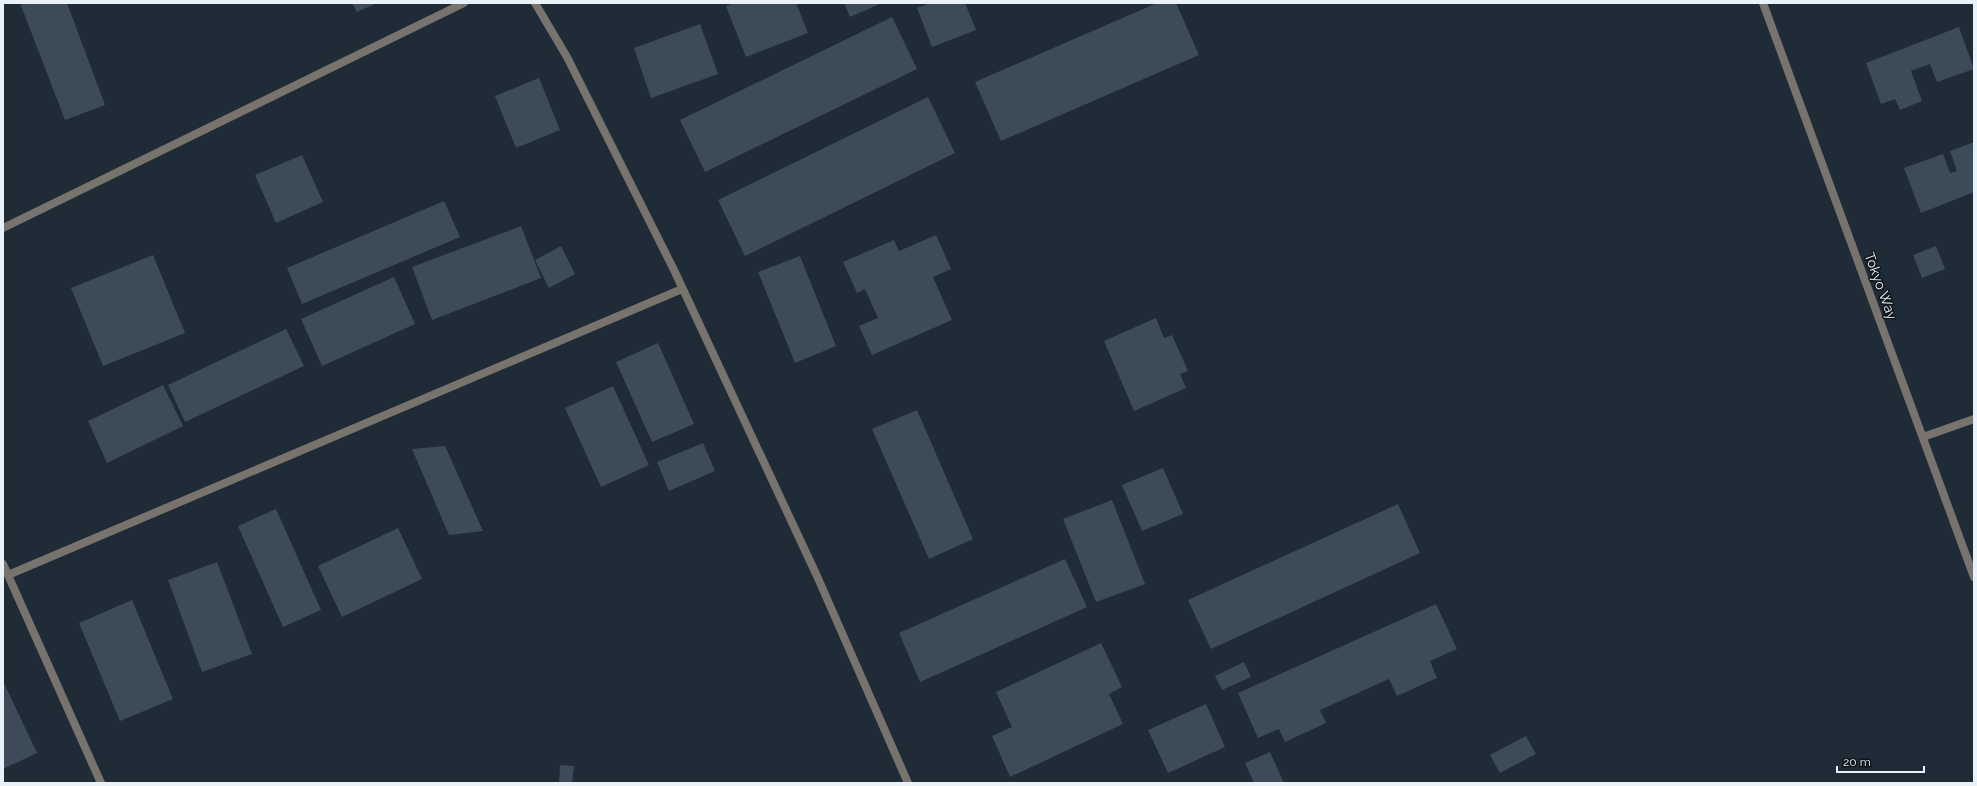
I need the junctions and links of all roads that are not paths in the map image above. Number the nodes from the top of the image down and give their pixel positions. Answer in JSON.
{"nodes":[{"id":1,"x":464,"y":3,"type":"edge"},
{"id":2,"x":535,"y":3,"type":"edge"},
{"id":3,"x":1763,"y":3,"type":"edge"},
{"id":4,"x":3,"y":228,"type":"edge"},
{"id":5,"x":682,"y":289,"type":"junction"},
{"id":6,"x":1974,"y":419,"type":"edge"},
{"id":7,"x":1922,"y":437,"type":"junction"},
{"id":8,"x":3,"y":564,"type":"edge"},
{"id":9,"x":8,"y":575,"type":"junction"},
{"id":10,"x":1974,"y":577,"type":"edge"},
{"id":11,"x":101,"y":783,"type":"edge"},
{"id":12,"x":908,"y":783,"type":"edge"}],
"edges":[{"from":1,"to":4,"type":"street"},
{"from":2,"to":5,"type":"street"},
{"from":3,"to":7,"type":"street","name":"Tokyo Way"},
{"from":5,"to":9,"type":"street"},
{"from":5,"to":12,"type":"street"},
{"from":6,"to":7,"type":"street"},
{"from":7,"to":10,"type":"street","name":"Tokyo Way"},
{"from":8,"to":9,"type":"street"},
{"from":9,"to":11,"type":"street"}]}
